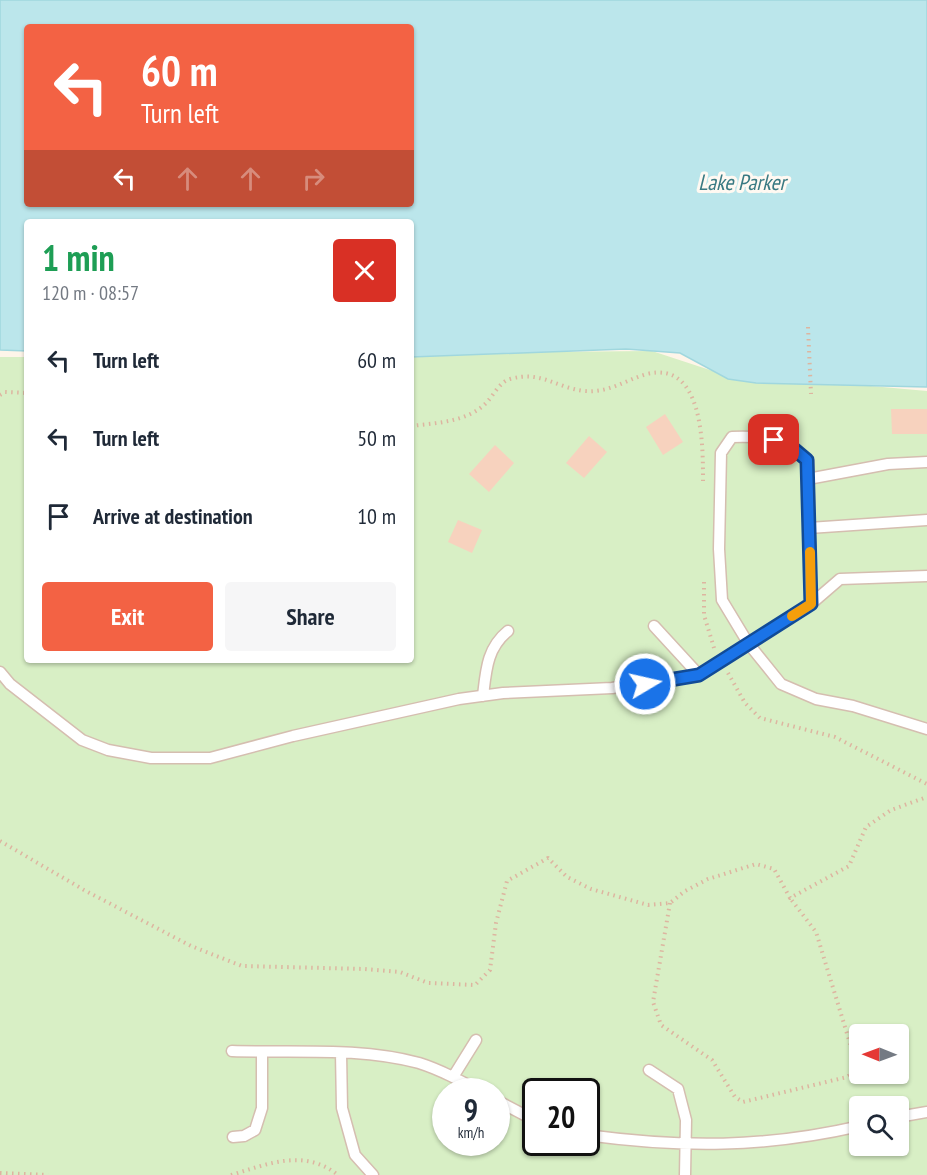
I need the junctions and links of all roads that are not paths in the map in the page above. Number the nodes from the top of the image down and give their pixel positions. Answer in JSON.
{"nodes":[{"id":1,"x":927,"y":462,"type":"edge"},
{"id":2,"x":808,"y":479,"type":"junction"},
{"id":3,"x":927,"y":520,"type":"edge"},
{"id":4,"x":809,"y":528,"type":"junction"},
{"id":5,"x":927,"y":576,"type":"edge"},
{"id":6,"x":811,"y":604,"type":"junction"},
{"id":7,"x":654,"y":626,"type":"dead end"},
{"id":8,"x":508,"y":631,"type":"dead end"},
{"id":9,"x":748,"y":644,"type":"junction"},
{"id":10,"x":0,"y":672,"type":"edge"},
{"id":11,"x":699,"y":675,"type":"junction"},
{"id":12,"x":483,"y":696,"type":"junction"},
{"id":13,"x":927,"y":729,"type":"edge"},
{"id":14,"x":476,"y":1041,"type":"dead end"},
{"id":15,"x":232,"y":1051,"type":"dead end"},
{"id":16,"x":262,"y":1052,"type":"junction"},
{"id":17,"x":342,"y":1053,"type":"junction"},
{"id":18,"x":649,"y":1070,"type":"dead end"},
{"id":19,"x":453,"y":1077,"type":"joint"},
{"id":20,"x":927,"y":1112,"type":"edge"},
{"id":21,"x":909,"y":1115,"type":"edge"},
{"id":22,"x":849,"y":1128,"type":"edge"},
{"id":23,"x":600,"y":1136,"type":"edge"},
{"id":24,"x":233,"y":1137,"type":"dead end"},
{"id":25,"x":684,"y":1143,"type":"junction"},
{"id":26,"x":373,"y":1175,"type":"edge"},
{"id":27,"x":685,"y":1175,"type":"edge"}],
"edges":[{"from":1,"to":2,"type":"lane"},
{"from":2,"to":4,"type":"lane"},
{"from":2,"to":9,"type":"lane"},
{"from":3,"to":4,"type":"lane"},
{"from":4,"to":6,"type":"lane"},
{"from":5,"to":6,"type":"lane"},
{"from":6,"to":9,"type":"lane"},
{"from":7,"to":11,"type":"lane"},
{"from":8,"to":12,"type":"lane"},
{"from":9,"to":11,"type":"lane"},
{"from":9,"to":13,"type":"lane"},
{"from":10,"to":12,"type":"lane"},
{"from":11,"to":12,"type":"lane"},
{"from":14,"to":19,"type":"lane"},
{"from":15,"to":16,"type":"lane"},
{"from":16,"to":17,"type":"lane"},
{"from":16,"to":24,"type":"lane"},
{"from":17,"to":19,"type":"lane"},
{"from":17,"to":26,"type":"lane"},
{"from":18,"to":25,"type":"lane"},
{"from":20,"to":21,"type":"lane"},
{"from":22,"to":25,"type":"lane"},
{"from":23,"to":25,"type":"lane"},
{"from":25,"to":27,"type":"lane"}]}
